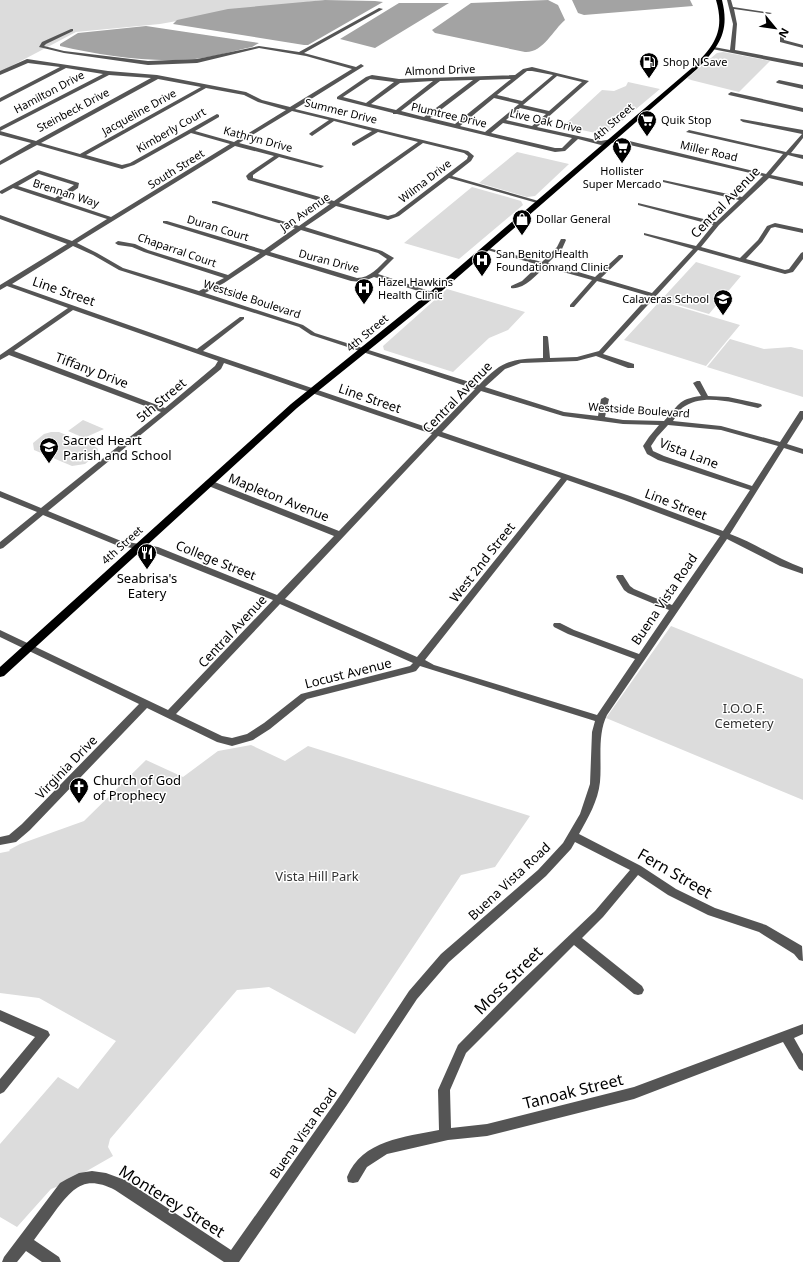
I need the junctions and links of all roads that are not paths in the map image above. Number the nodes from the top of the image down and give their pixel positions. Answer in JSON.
{"nodes":[{"id":1,"x":719,"y":0,"type":"edge"},
{"id":2,"x":729,"y":0,"type":"edge"},
{"id":3,"x":733,"y":8,"type":"junction"},
{"id":4,"x":381,"y":9,"type":"dead end"},
{"id":5,"x":770,"y":13,"type":"dead end"},
{"id":6,"x":71,"y":30,"type":"dead end"},
{"id":7,"x":782,"y":34,"type":"dead end"},
{"id":8,"x":803,"y":47,"type":"edge"},
{"id":9,"x":714,"y":48,"type":"junction"},
{"id":10,"x":732,"y":51,"type":"junction"},
{"id":11,"x":299,"y":54,"type":"junction"},
{"id":12,"x":803,"y":65,"type":"edge"},
{"id":13,"x":67,"y":66,"type":"junction"},
{"id":14,"x":108,"y":73,"type":"junction"},
{"id":15,"x":0,"y":74,"type":"edge"},
{"id":16,"x":557,"y":74,"type":"junction"},
{"id":17,"x":157,"y":77,"type":"junction"},
{"id":18,"x":516,"y":77,"type":"junction"},
{"id":19,"x":478,"y":79,"type":"junction"},
{"id":20,"x":438,"y":80,"type":"junction"},
{"id":21,"x":399,"y":81,"type":"junction"},
{"id":22,"x":779,"y":82,"type":"dead end"},
{"id":23,"x":206,"y":86,"type":"junction"},
{"id":24,"x":803,"y":87,"type":"edge"},
{"id":25,"x":731,"y":94,"type":"dead end"},
{"id":26,"x":341,"y":96,"type":"joint"},
{"id":27,"x":493,"y":96,"type":"junction"},
{"id":28,"x":0,"y":100,"type":"edge"},
{"id":29,"x":366,"y":105,"type":"junction"},
{"id":30,"x":521,"y":105,"type":"junction"},
{"id":31,"x":292,"y":109,"type":"junction"},
{"id":32,"x":803,"y":110,"type":"edge"},
{"id":33,"x":395,"y":112,"type":"junction"},
{"id":34,"x":550,"y":113,"type":"junction"},
{"id":35,"x":217,"y":116,"type":"dead end"},
{"id":36,"x":334,"y":119,"type":"junction"},
{"id":37,"x":425,"y":119,"type":"junction"},
{"id":38,"x":743,"y":120,"type":"dead end"},
{"id":39,"x":502,"y":121,"type":"junction"},
{"id":40,"x":455,"y":127,"type":"junction"},
{"id":41,"x":533,"y":128,"type":"junction"},
{"id":42,"x":0,"y":129,"type":"edge"},
{"id":43,"x":377,"y":130,"type":"junction"},
{"id":44,"x":189,"y":131,"type":"junction"},
{"id":45,"x":690,"y":132,"type":"dead end"},
{"id":46,"x":0,"y":133,"type":"edge"},
{"id":47,"x":312,"y":134,"type":"dead end"},
{"id":48,"x":486,"y":134,"type":"junction"},
{"id":49,"x":803,"y":134,"type":"edge"},
{"id":50,"x":576,"y":138,"type":"junction"},
{"id":51,"x":609,"y":141,"type":"junction"},
{"id":52,"x":421,"y":142,"type":"junction"},
{"id":53,"x":34,"y":143,"type":"junction"},
{"id":54,"x":235,"y":144,"type":"junction"},
{"id":55,"x":354,"y":144,"type":"dead end"},
{"id":56,"x":787,"y":154,"type":"junction"},
{"id":57,"x":82,"y":155,"type":"junction"},
{"id":58,"x":279,"y":155,"type":"junction"},
{"id":59,"x":471,"y":156,"type":"joint"},
{"id":60,"x":803,"y":157,"type":"edge"},
{"id":61,"x":0,"y":163,"type":"edge"},
{"id":62,"x":321,"y":166,"type":"dead end"},
{"id":63,"x":447,"y":176,"type":"junction"},
{"id":64,"x":766,"y":176,"type":"junction"},
{"id":65,"x":665,"y":181,"type":"dead end"},
{"id":66,"x":803,"y":184,"type":"edge"},
{"id":67,"x":13,"y":186,"type":"junction"},
{"id":68,"x":2,"y":192,"type":"dead end"},
{"id":69,"x":742,"y":199,"type":"junction"},
{"id":70,"x":56,"y":200,"type":"junction"},
{"id":71,"x":214,"y":202,"type":"dead end"},
{"id":72,"x":540,"y":202,"type":"junction"},
{"id":73,"x":334,"y":204,"type":"junction"},
{"id":74,"x":640,"y":204,"type":"dead end"},
{"id":75,"x":0,"y":217,"type":"edge"},
{"id":76,"x":112,"y":219,"type":"junction"},
{"id":77,"x":166,"y":222,"type":"dead end"},
{"id":78,"x":717,"y":224,"type":"junction"},
{"id":79,"x":300,"y":228,"type":"junction"},
{"id":80,"x":803,"y":231,"type":"edge"},
{"id":81,"x":646,"y":234,"type":"dead end"},
{"id":82,"x":563,"y":240,"type":"dead end"},
{"id":83,"x":118,"y":243,"type":"dead end"},
{"id":84,"x":74,"y":244,"type":"junction"},
{"id":85,"x":486,"y":248,"type":"junction"},
{"id":86,"x":697,"y":248,"type":"junction"},
{"id":87,"x":265,"y":253,"type":"junction"},
{"id":88,"x":803,"y":254,"type":"edge"},
{"id":89,"x":621,"y":256,"type":"dead end"},
{"id":90,"x":742,"y":260,"type":"junction"},
{"id":91,"x":544,"y":264,"type":"junction"},
{"id":92,"x":373,"y":275,"type":"junction"},
{"id":93,"x":229,"y":278,"type":"junction"},
{"id":94,"x":596,"y":279,"type":"junction"},
{"id":95,"x":3,"y":286,"type":"edge"},
{"id":96,"x":513,"y":287,"type":"dead end"},
{"id":97,"x":199,"y":294,"type":"junction"},
{"id":98,"x":433,"y":294,"type":"junction"},
{"id":99,"x":653,"y":295,"type":"junction"},
{"id":100,"x":572,"y":306,"type":"dead end"},
{"id":101,"x":73,"y":307,"type":"junction"},
{"id":102,"x":242,"y":318,"type":"dead end"},
{"id":103,"x":545,"y":337,"type":"dead end"},
{"id":104,"x":198,"y":351,"type":"junction"},
{"id":105,"x":364,"y":351,"type":"junction"},
{"id":106,"x":9,"y":352,"type":"junction"},
{"id":107,"x":598,"y":354,"type":"junction"},
{"id":108,"x":0,"y":358,"type":"edge"},
{"id":109,"x":547,"y":359,"type":"junction"},
{"id":110,"x":222,"y":360,"type":"junction"},
{"id":111,"x":631,"y":366,"type":"dead end"},
{"id":112,"x":697,"y":383,"type":"dead end"},
{"id":113,"x":480,"y":388,"type":"junction"},
{"id":114,"x":313,"y":391,"type":"junction"},
{"id":115,"x":706,"y":398,"type":"junction"},
{"id":116,"x":605,"y":399,"type":"dead end"},
{"id":117,"x":758,"y":406,"type":"dead end"},
{"id":118,"x":166,"y":411,"type":"junction"},
{"id":119,"x":803,"y":413,"type":"edge"},
{"id":120,"x":601,"y":420,"type":"junction"},
{"id":121,"x":666,"y":423,"type":"junction"},
{"id":122,"x":438,"y":434,"type":"junction"},
{"id":123,"x":782,"y":445,"type":"junction"},
{"id":124,"x":803,"y":452,"type":"edge"},
{"id":125,"x":565,"y":478,"type":"junction"},
{"id":126,"x":209,"y":483,"type":"junction"},
{"id":127,"x":754,"y":490,"type":"junction"},
{"id":128,"x":0,"y":494,"type":"edge"},
{"id":129,"x":41,"y":512,"type":"junction"},
{"id":130,"x":340,"y":535,"type":"junction"},
{"id":131,"x":725,"y":535,"type":"junction"},
{"id":132,"x":0,"y":546,"type":"edge"},
{"id":133,"x":139,"y":546,"type":"junction"},
{"id":134,"x":803,"y":571,"type":"edge"},
{"id":135,"x":620,"y":577,"type":"dead end"},
{"id":136,"x":278,"y":600,"type":"junction"},
{"id":137,"x":674,"y":609,"type":"junction"},
{"id":138,"x":557,"y":625,"type":"dead end"},
{"id":139,"x":0,"y":634,"type":"edge"},
{"id":140,"x":28,"y":647,"type":"junction"},
{"id":141,"x":641,"y":658,"type":"junction"},
{"id":142,"x":419,"y":662,"type":"junction"},
{"id":143,"x":0,"y":673,"type":"edge"},
{"id":144,"x":146,"y":703,"type":"junction"},
{"id":145,"x":170,"y":714,"type":"junction"},
{"id":146,"x":600,"y":719,"type":"junction"},
{"id":147,"x":574,"y":836,"type":"junction"},
{"id":148,"x":0,"y":841,"type":"edge"},
{"id":149,"x":637,"y":869,"type":"junction"},
{"id":150,"x":574,"y":938,"type":"junction"},
{"id":151,"x":803,"y":956,"type":"edge"},
{"id":152,"x":638,"y":990,"type":"dead end"},
{"id":153,"x":0,"y":1015,"type":"edge"},
{"id":154,"x":803,"y":1029,"type":"edge"},
{"id":155,"x":786,"y":1036,"type":"junction"},
{"id":156,"x":803,"y":1065,"type":"edge"},
{"id":157,"x":0,"y":1088,"type":"edge"},
{"id":158,"x":445,"y":1135,"type":"junction"},
{"id":159,"x":352,"y":1177,"type":"dead end"},
{"id":160,"x":25,"y":1242,"type":"junction"},
{"id":161,"x":232,"y":1261,"type":"edge"},
{"id":162,"x":9,"y":1262,"type":"edge"},
{"id":163,"x":54,"y":1262,"type":"edge"}],
"edges":[{"from":1,"to":9,"type":"main road","name":"4th Street"},
{"from":2,"to":3,"type":"street"},
{"from":3,"to":5,"type":"street"},
{"from":3,"to":10,"type":"street"},
{"from":4,"to":11,"type":"street"},
{"from":6,"to":11,"type":"street"},
{"from":7,"to":8,"type":"street"},
{"from":9,"to":10,"type":"street"},
{"from":9,"to":51,"type":"main road","name":"4th Street"},
{"from":10,"to":12,"type":"street"},
{"from":11,"to":31,"type":"street","name":"South Street"},
{"from":13,"to":14,"type":"street","name":"Summer Drive"},
{"from":13,"to":15,"type":"street","name":"Summer Drive"},
{"from":13,"to":28,"type":"street"},
{"from":14,"to":17,"type":"street","name":"Summer Drive"},
{"from":14,"to":42,"type":"street","name":"Hamilton Drive"},
{"from":16,"to":18,"type":"street"},
{"from":16,"to":30,"type":"street"},
{"from":16,"to":34,"type":"street"},
{"from":17,"to":23,"type":"street","name":"Summer Drive"},
{"from":17,"to":53,"type":"street","name":"Steinbeck Drive"},
{"from":18,"to":19,"type":"street","name":"Almond Drive"},
{"from":18,"to":27,"type":"street"},
{"from":19,"to":20,"type":"street","name":"Almond Drive"},
{"from":19,"to":37,"type":"street"},
{"from":20,"to":21,"type":"street","name":"Almond Drive"},
{"from":20,"to":33,"type":"street"},
{"from":21,"to":26,"type":"street","name":"Almond Drive"},
{"from":21,"to":29,"type":"street"},
{"from":22,"to":24,"type":"street"},
{"from":23,"to":31,"type":"street","name":"Summer Drive"},
{"from":23,"to":57,"type":"street","name":"Jacqueline Drive"},
{"from":25,"to":32,"type":"street"},
{"from":26,"to":29,"type":"street","name":"Plumtree Drive"},
{"from":27,"to":30,"type":"street"},
{"from":27,"to":40,"type":"street"},
{"from":29,"to":33,"type":"street","name":"Plumtree Drive"},
{"from":30,"to":34,"type":"street"},
{"from":30,"to":39,"type":"street"},
{"from":31,"to":36,"type":"street","name":"Summer Drive"},
{"from":31,"to":54,"type":"street","name":"South Street"},
{"from":33,"to":37,"type":"street","name":"Plumtree Drive"},
{"from":34,"to":41,"type":"street"},
{"from":35,"to":44,"type":"street","name":"Kimberly Court"},
{"from":36,"to":43,"type":"street","name":"Summer Drive"},
{"from":36,"to":47,"type":"street"},
{"from":37,"to":40,"type":"street","name":"Plumtree Drive"},
{"from":38,"to":49,"type":"street"},
{"from":39,"to":41,"type":"street","name":"Live Oak Drive"},
{"from":39,"to":48,"type":"street"},
{"from":40,"to":48,"type":"street","name":"Plumtree Drive"},
{"from":41,"to":50,"type":"street","name":"Live Oak Drive"},
{"from":43,"to":52,"type":"street","name":"Summer Drive"},
{"from":43,"to":55,"type":"street"},
{"from":44,"to":54,"type":"street","name":"Kathryn Drive"},
{"from":44,"to":57,"type":"street","name":"Kimberly Court"},
{"from":45,"to":56,"type":"street"},
{"from":46,"to":53,"type":"street"},
{"from":48,"to":50,"type":"street","name":"Plumtree Drive"},
{"from":49,"to":56,"type":"street","name":"Central Avenue"},
{"from":50,"to":51,"type":"street","name":"Live Oak Drive"},
{"from":51,"to":64,"type":"street","name":"Miller Road"},
{"from":51,"to":72,"type":"main road","name":"4th Street"},
{"from":52,"to":59,"type":"street","name":"Summer Drive"},
{"from":52,"to":73,"type":"street","name":"Jan Avenue"},
{"from":53,"to":57,"type":"street"},
{"from":53,"to":61,"type":"street","name":"Steinbeck Drive"},
{"from":54,"to":58,"type":"street","name":"Kathryn Drive"},
{"from":54,"to":76,"type":"street","name":"South Street"},
{"from":56,"to":60,"type":"street"},
{"from":56,"to":64,"type":"street","name":"Central Avenue"},
{"from":58,"to":62,"type":"street","name":"Kathryn Drive"},
{"from":58,"to":73,"type":"street"},
{"from":59,"to":63,"type":"street","name":"Wilma Drive"},
{"from":63,"to":72,"type":"street"},
{"from":63,"to":73,"type":"street","name":"Wilma Drive"},
{"from":64,"to":66,"type":"street","name":"Miller Road"},
{"from":64,"to":69,"type":"street","name":"Central Avenue"},
{"from":65,"to":69,"type":"street"},
{"from":67,"to":68,"type":"street"},
{"from":67,"to":70,"type":"street","name":"Brennan Way"},
{"from":67,"to":70,"type":"street"},
{"from":69,"to":78,"type":"street","name":"Central Avenue"},
{"from":70,"to":76,"type":"street","name":"Brennan Way"},
{"from":71,"to":79,"type":"street"},
{"from":72,"to":85,"type":"main road","name":"4th Street"},
{"from":73,"to":79,"type":"street","name":"Jan Avenue"},
{"from":74,"to":78,"type":"street"},
{"from":75,"to":84,"type":"street","name":"Westside Boulevard"},
{"from":76,"to":84,"type":"street","name":"South Street"},
{"from":77,"to":87,"type":"street","name":"Duran Court"},
{"from":78,"to":86,"type":"street","name":"Central Avenue"},
{"from":79,"to":87,"type":"street","name":"Jan Avenue"},
{"from":79,"to":92,"type":"street"},
{"from":80,"to":90,"type":"street"},
{"from":81,"to":86,"type":"street"},
{"from":82,"to":91,"type":"street"},
{"from":83,"to":93,"type":"street","name":"Chaparral Court"},
{"from":84,"to":95,"type":"street","name":"South Street"},
{"from":84,"to":97,"type":"street","name":"Westside Boulevard"},
{"from":85,"to":91,"type":"street"},
{"from":85,"to":98,"type":"main road","name":"4th Street"},
{"from":86,"to":90,"type":"street"},
{"from":86,"to":99,"type":"street","name":"Central Avenue"},
{"from":87,"to":92,"type":"street","name":"Duran Drive"},
{"from":87,"to":93,"type":"street","name":"Jan Avenue"},
{"from":88,"to":90,"type":"street"},
{"from":89,"to":94,"type":"street"},
{"from":91,"to":94,"type":"street"},
{"from":91,"to":96,"type":"street"},
{"from":92,"to":98,"type":"street","name":"Duran Drive"},
{"from":93,"to":97,"type":"street","name":"Jan Avenue"},
{"from":94,"to":99,"type":"street"},
{"from":94,"to":100,"type":"street"},
{"from":95,"to":101,"type":"street","name":"Line Street"},
{"from":97,"to":105,"type":"street","name":"Westside Boulevard"},
{"from":98,"to":105,"type":"main road","name":"4th Street"},
{"from":99,"to":107,"type":"street","name":"Central Avenue"},
{"from":101,"to":104,"type":"street","name":"Line Street"},
{"from":101,"to":106,"type":"street"},
{"from":102,"to":104,"type":"street"},
{"from":103,"to":109,"type":"street"},
{"from":104,"to":110,"type":"street","name":"Line Street"},
{"from":105,"to":113,"type":"street","name":"Westside Boulevard"},
{"from":105,"to":114,"type":"main road","name":"4th Street"},
{"from":106,"to":108,"type":"street"},
{"from":106,"to":118,"type":"street","name":"Tiffany Drive"},
{"from":107,"to":109,"type":"street","name":"Central Avenue"},
{"from":107,"to":111,"type":"street"},
{"from":109,"to":113,"type":"street","name":"Central Avenue"},
{"from":110,"to":114,"type":"street","name":"Line Street"},
{"from":110,"to":118,"type":"street","name":"5th Street"},
{"from":112,"to":115,"type":"street"},
{"from":113,"to":120,"type":"street","name":"Westside Boulevard"},
{"from":113,"to":122,"type":"street","name":"Central Avenue"},
{"from":114,"to":122,"type":"street","name":"Line Street"},
{"from":114,"to":126,"type":"main road","name":"4th Street"},
{"from":115,"to":117,"type":"street"},
{"from":115,"to":121,"type":"street"},
{"from":116,"to":120,"type":"street"},
{"from":118,"to":129,"type":"street","name":"5th Street"},
{"from":119,"to":123,"type":"street","name":"Buena Vista Road"},
{"from":120,"to":121,"type":"street","name":"Westside Boulevard"},
{"from":121,"to":123,"type":"street","name":"Westside Boulevard"},
{"from":121,"to":127,"type":"street","name":"Vista Lane"},
{"from":122,"to":125,"type":"street","name":"Line Street"},
{"from":122,"to":130,"type":"street","name":"Central Avenue"},
{"from":123,"to":124,"type":"street","name":"Westside Boulevard"},
{"from":123,"to":127,"type":"street","name":"Buena Vista Road"},
{"from":125,"to":131,"type":"street","name":"Line Street"},
{"from":125,"to":142,"type":"street","name":"West 2nd Street"},
{"from":126,"to":130,"type":"street","name":"Mapleton Avenue"},
{"from":126,"to":133,"type":"main road","name":"4th Street"},
{"from":127,"to":131,"type":"street","name":"Buena Vista Road"},
{"from":128,"to":129,"type":"street","name":"College Street"},
{"from":129,"to":132,"type":"street","name":"5th Street"},
{"from":129,"to":133,"type":"street","name":"College Street"},
{"from":130,"to":136,"type":"street","name":"Central Avenue"},
{"from":131,"to":134,"type":"street","name":"Line Street"},
{"from":131,"to":137,"type":"street","name":"Buena Vista Road"},
{"from":133,"to":136,"type":"street","name":"College Street"},
{"from":133,"to":140,"type":"main road","name":"4th Street"},
{"from":135,"to":137,"type":"street"},
{"from":136,"to":142,"type":"street","name":"College Street"},
{"from":136,"to":145,"type":"street","name":"Central Avenue"},
{"from":137,"to":141,"type":"street","name":"Buena Vista Road"},
{"from":138,"to":141,"type":"street"},
{"from":139,"to":140,"type":"street","name":"Locust Avenue"},
{"from":140,"to":143,"type":"main road","name":"4th Street"},
{"from":140,"to":144,"type":"street","name":"Locust Avenue"},
{"from":141,"to":146,"type":"street","name":"Buena Vista Road"},
{"from":142,"to":145,"type":"street","name":"Locust Avenue"},
{"from":142,"to":146,"type":"street"},
{"from":144,"to":145,"type":"street","name":"Locust Avenue"},
{"from":144,"to":148,"type":"street","name":"Virginia Drive"},
{"from":146,"to":147,"type":"street","name":"Buena Vista Road"},
{"from":147,"to":149,"type":"street","name":"Fern Street"},
{"from":147,"to":161,"type":"street","name":"Buena Vista Road"},
{"from":149,"to":150,"type":"street","name":"Moss Street"},
{"from":149,"to":151,"type":"street","name":"Fern Street"},
{"from":150,"to":152,"type":"street"},
{"from":150,"to":158,"type":"street","name":"Moss Street"},
{"from":153,"to":157,"type":"street"},
{"from":154,"to":155,"type":"street","name":"Tanoak Street"},
{"from":155,"to":156,"type":"street"},
{"from":155,"to":158,"type":"street","name":"Tanoak Street"},
{"from":158,"to":159,"type":"street","name":"Tanoak Street"},
{"from":160,"to":161,"type":"street","name":"Monterey Street"},
{"from":160,"to":162,"type":"street"},
{"from":160,"to":163,"type":"street"}]}
